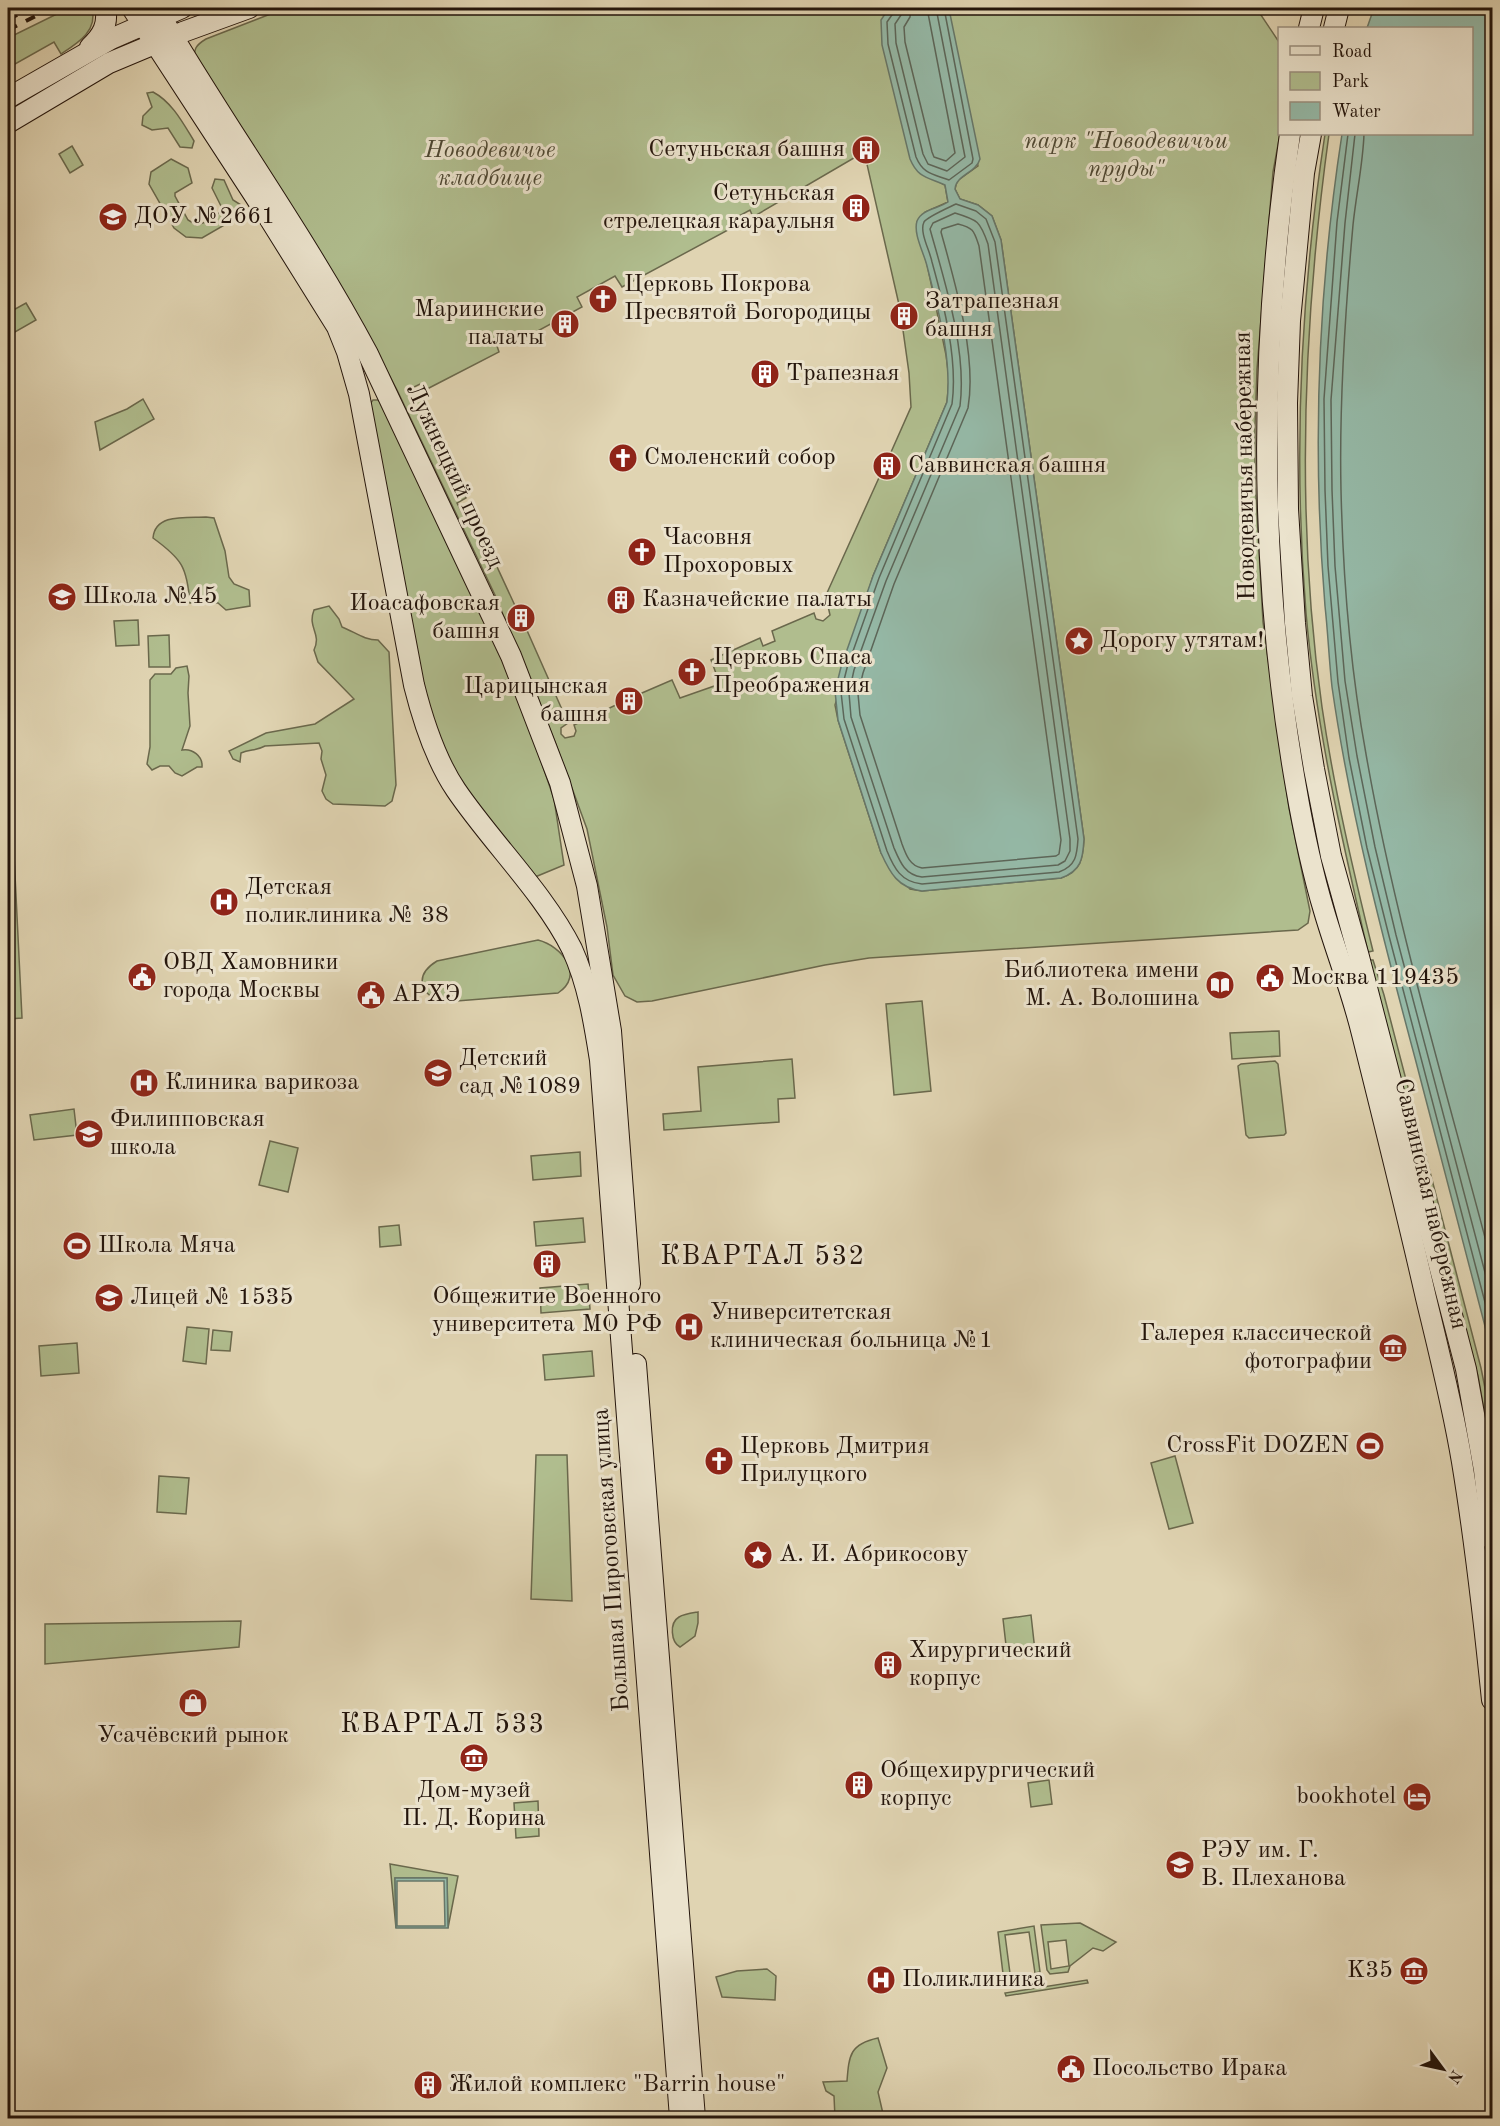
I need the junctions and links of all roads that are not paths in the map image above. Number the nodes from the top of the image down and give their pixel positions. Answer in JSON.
{"nodes":[{"id":1,"x":105,"y":8,"type":"edge"},
{"id":2,"x":132,"y":8,"type":"edge"},
{"id":3,"x":182,"y":8,"type":"edge"},
{"id":4,"x":249,"y":8,"type":"edge"},
{"id":5,"x":1314,"y":8,"type":"edge"},
{"id":6,"x":1339,"y":8,"type":"edge"},
{"id":7,"x":158,"y":10,"type":"edge"},
{"id":8,"x":143,"y":24,"type":"junction"},
{"id":9,"x":1309,"y":27,"type":"edge"},
{"id":10,"x":1334,"y":27,"type":"edge"},
{"id":11,"x":164,"y":40,"type":"junction"},
{"id":12,"x":81,"y":54,"type":"junction"},
{"id":13,"x":8,"y":98,"type":"edge"},
{"id":14,"x":8,"y":123,"type":"edge"},
{"id":15,"x":1290,"y":135,"type":"edge"},
{"id":16,"x":1311,"y":135,"type":"edge"},
{"id":17,"x":414,"y":685,"type":"joint"},
{"id":18,"x":1353,"y":935,"type":"joint"},
{"id":19,"x":1333,"y":938,"type":"joint"},
{"id":20,"x":608,"y":1008,"type":"joint"},
{"id":21,"x":1492,"y":1540,"type":"edge"},
{"id":22,"x":1492,"y":1700,"type":"edge"},
{"id":23,"x":680,"y":2118,"type":"edge"},
{"id":24,"x":695,"y":2118,"type":"edge"}],
"edges":[{"from":1,"to":12,"type":"main road"},
{"from":2,"to":8,"type":"main road","name":"Лужнецкий проезд"},
{"from":3,"to":7,"type":"main road"},
{"from":4,"to":11,"type":"main road"},
{"from":5,"to":9,"type":"main road"},
{"from":6,"to":10,"type":"main road"},
{"from":7,"to":8,"type":"main road"},
{"from":7,"to":11,"type":"main road","name":"Лужнецкий проезд"},
{"from":8,"to":11,"type":"main road","name":"Лужнецкий проезд"},
{"from":8,"to":12,"type":"main road"},
{"from":11,"to":14,"type":"main road"},
{"from":11,"to":17,"type":"main road","name":"Лужнецкий проезд"},
{"from":11,"to":20,"type":"main road","name":"Лужнецкий проезд"},
{"from":12,"to":13,"type":"main road"},
{"from":15,"to":19,"type":"main road","name":"Новодевичья набережная"},
{"from":16,"to":18,"type":"main road","name":"Новодевичья набережная"},
{"from":17,"to":23,"type":"main road","name":"Большая Пироговская улица"},
{"from":18,"to":21,"type":"main road","name":"Саввинская набережная"},
{"from":19,"to":22,"type":"main road","name":"Саввинская набережная"},
{"from":20,"to":24,"type":"main road","name":"Большая Пироговская улица"}]}
